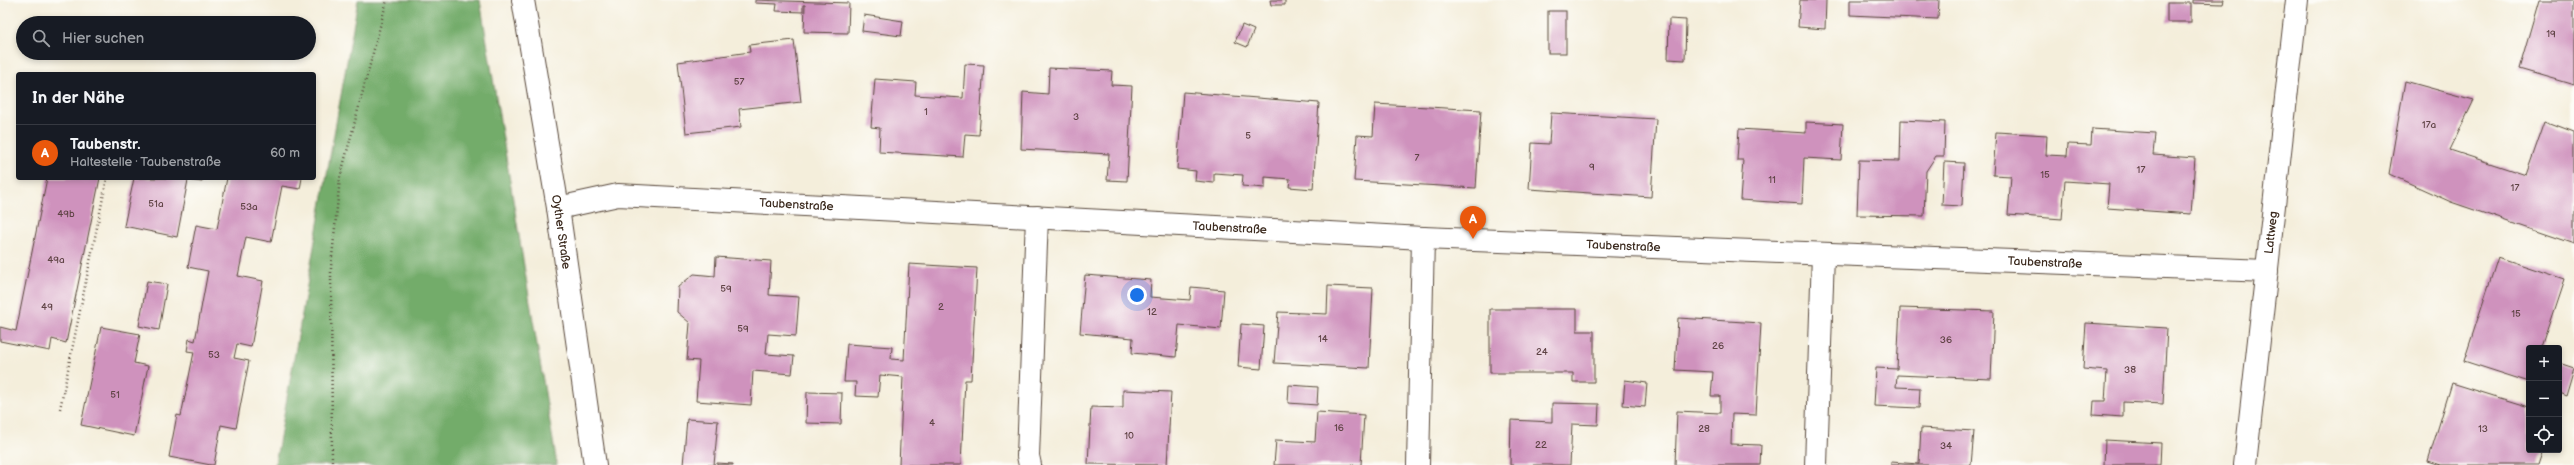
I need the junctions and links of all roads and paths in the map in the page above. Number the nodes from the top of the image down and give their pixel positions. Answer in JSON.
{"nodes":[{"id":1,"x":386,"y":0,"type":"edge"},
{"id":2,"x":523,"y":0,"type":"edge"},
{"id":3,"x":2297,"y":0,"type":"edge"},
{"id":4,"x":107,"y":180,"type":"edge"},
{"id":5,"x":558,"y":208,"type":"junction"},
{"id":6,"x":1036,"y":217,"type":"junction"},
{"id":7,"x":1423,"y":238,"type":"junction"},
{"id":8,"x":1823,"y":254,"type":"junction"},
{"id":9,"x":2267,"y":271,"type":"junction"},
{"id":10,"x":60,"y":409,"type":"dead end"},
{"id":11,"x":332,"y":465,"type":"edge"},
{"id":12,"x":595,"y":465,"type":"edge"},
{"id":13,"x":1030,"y":465,"type":"edge"},
{"id":14,"x":1418,"y":465,"type":"edge"},
{"id":15,"x":1816,"y":465,"type":"edge"},
{"id":16,"x":2245,"y":465,"type":"edge"}],
"edges":[{"from":1,"to":11,"type":"path"},
{"from":2,"to":5,"type":"street","name":"Oyther Straße"},
{"from":3,"to":9,"type":"street","name":"Lattweg"},
{"from":4,"to":10,"type":"path"},
{"from":5,"to":6,"type":"street","name":"Taubenstraße"},
{"from":5,"to":12,"type":"street","name":"Oyther Straße"},
{"from":6,"to":7,"type":"street","name":"Taubenstraße"},
{"from":6,"to":13,"type":"street"},
{"from":7,"to":8,"type":"street","name":"Taubenstraße"},
{"from":7,"to":14,"type":"street"},
{"from":8,"to":9,"type":"street","name":"Taubenstraße"},
{"from":8,"to":15,"type":"street"},
{"from":9,"to":16,"type":"street","name":"Lattweg"}]}
